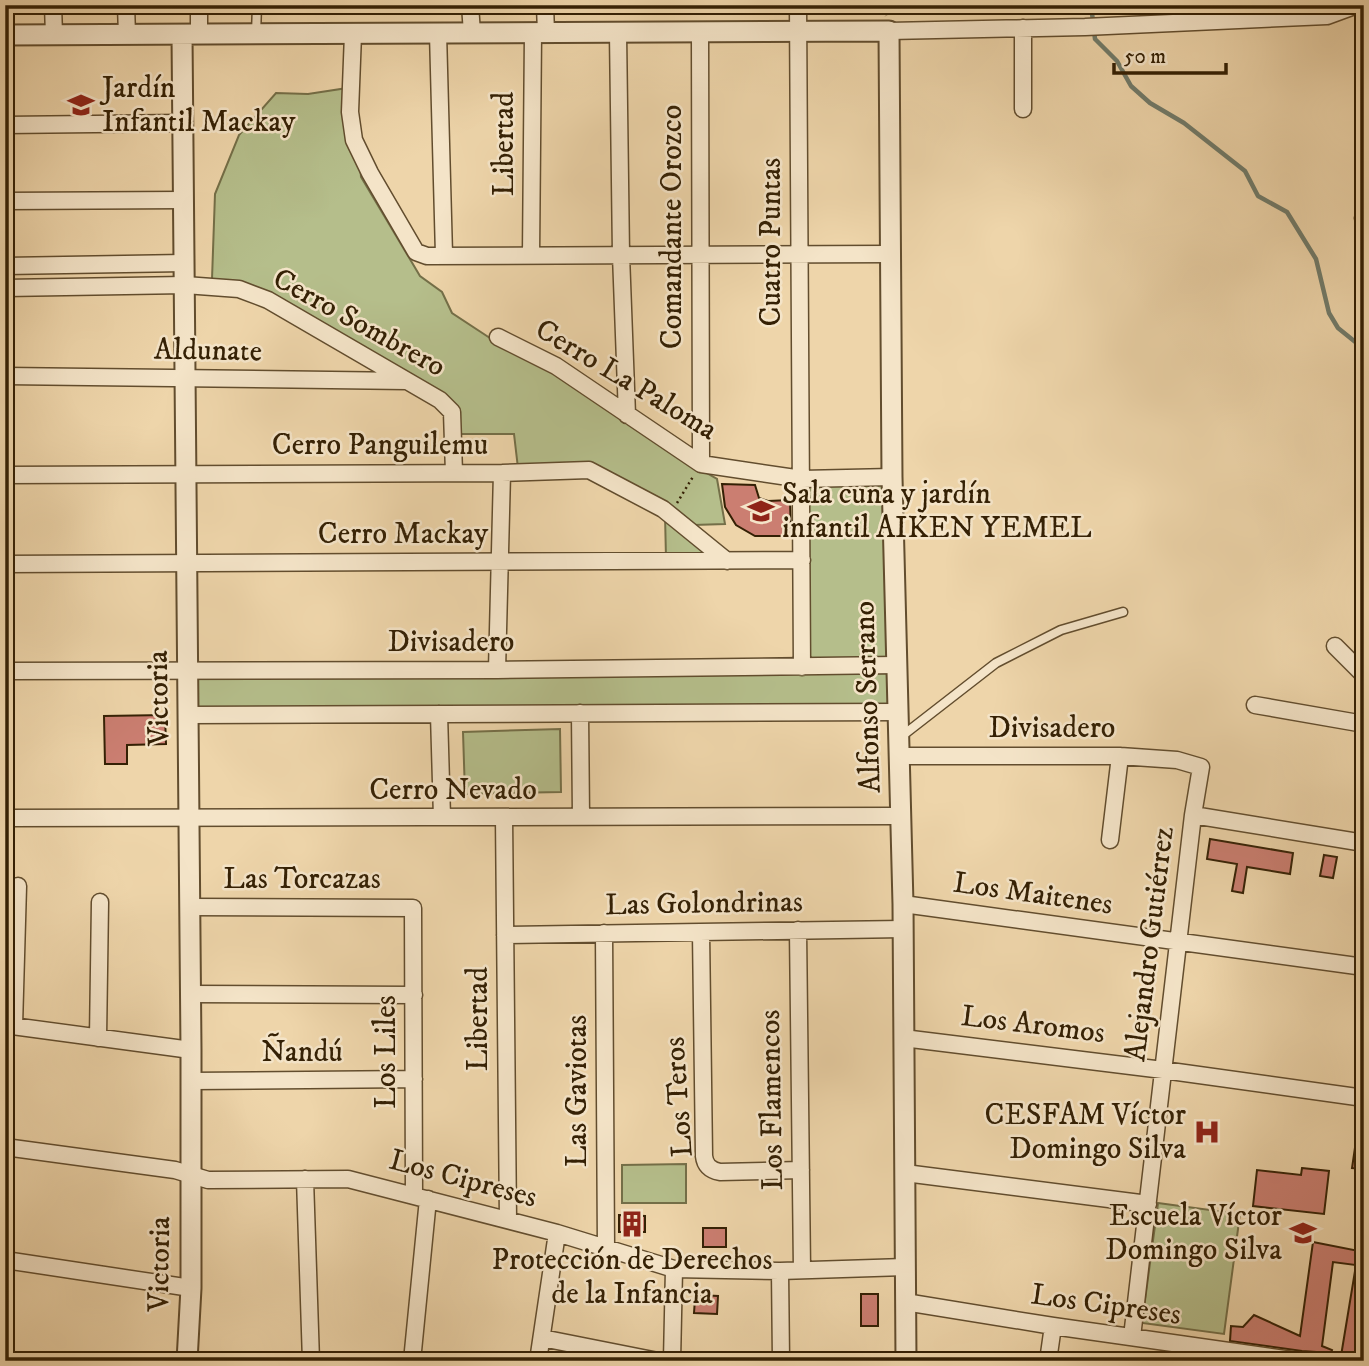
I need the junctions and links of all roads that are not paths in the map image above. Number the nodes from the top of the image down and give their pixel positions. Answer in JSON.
{"nodes":[{"id":1,"x":53,"y":5,"type":"edge"},
{"id":2,"x":126,"y":5,"type":"edge"},
{"id":3,"x":199,"y":5,"type":"edge"},
{"id":4,"x":257,"y":5,"type":"edge"},
{"id":5,"x":470,"y":5,"type":"edge"},
{"id":6,"x":545,"y":5,"type":"edge"},
{"id":7,"x":798,"y":5,"type":"edge"},
{"id":8,"x":1357,"y":5,"type":"edge"},
{"id":9,"x":1023,"y":28,"type":"junction"},
{"id":10,"x":889,"y":31,"type":"junction"},
{"id":11,"x":797,"y":32,"type":"junction"},
{"id":12,"x":438,"y":33,"type":"junction"},
{"id":13,"x":472,"y":33,"type":"junction"},
{"id":14,"x":540,"y":33,"type":"junction"},
{"id":15,"x":618,"y":33,"type":"junction"},
{"id":16,"x":700,"y":33,"type":"junction"},
{"id":17,"x":191,"y":34,"type":"junction"},
{"id":18,"x":256,"y":34,"type":"junction"},
{"id":19,"x":353,"y":34,"type":"junction"},
{"id":20,"x":5,"y":35,"type":"edge"},
{"id":21,"x":54,"y":35,"type":"junction"},
{"id":22,"x":127,"y":35,"type":"junction"},
{"id":23,"x":1023,"y":109,"type":"dead end"},
{"id":24,"x":183,"y":123,"type":"junction"},
{"id":25,"x":5,"y":125,"type":"edge"},
{"id":26,"x":184,"y":200,"type":"junction"},
{"id":27,"x":5,"y":201,"type":"edge"},
{"id":28,"x":889,"y":254,"type":"junction"},
{"id":29,"x":531,"y":255,"type":"junction"},
{"id":30,"x":621,"y":255,"type":"junction"},
{"id":31,"x":699,"y":255,"type":"junction"},
{"id":32,"x":798,"y":255,"type":"junction"},
{"id":33,"x":443,"y":256,"type":"junction"},
{"id":34,"x":184,"y":262,"type":"junction"},
{"id":35,"x":5,"y":266,"type":"edge"},
{"id":36,"x":185,"y":285,"type":"junction"},
{"id":37,"x":5,"y":288,"type":"edge"},
{"id":38,"x":499,"y":337,"type":"dead end"},
{"id":39,"x":5,"y":376,"type":"edge"},
{"id":40,"x":186,"y":378,"type":"junction"},
{"id":41,"x":410,"y":381,"type":"junction"},
{"id":42,"x":627,"y":415,"type":"junction"},
{"id":43,"x":701,"y":464,"type":"junction"},
{"id":44,"x":186,"y":473,"type":"junction"},
{"id":45,"x":454,"y":473,"type":"junction"},
{"id":46,"x":502,"y":473,"type":"junction"},
{"id":47,"x":5,"y":475,"type":"edge"},
{"id":48,"x":892,"y":477,"type":"junction"},
{"id":49,"x":802,"y":479,"type":"junction"},
{"id":50,"x":802,"y":560,"type":"junction"},
{"id":51,"x":727,"y":561,"type":"junction"},
{"id":52,"x":501,"y":562,"type":"junction"},
{"id":53,"x":187,"y":563,"type":"junction"},
{"id":54,"x":5,"y":564,"type":"edge"},
{"id":55,"x":1123,"y":612,"type":"dead end"},
{"id":56,"x":1335,"y":646,"type":"dead end"},
{"id":57,"x":896,"y":666,"type":"junction"},
{"id":58,"x":802,"y":667,"type":"junction"},
{"id":59,"x":188,"y":669,"type":"junction"},
{"id":60,"x":497,"y":670,"type":"junction"},
{"id":61,"x":5,"y":671,"type":"edge"},
{"id":62,"x":1364,"y":675,"type":"edge"},
{"id":63,"x":1255,"y":705,"type":"dead end"},
{"id":64,"x":898,"y":712,"type":"junction"},
{"id":65,"x":439,"y":713,"type":"junction"},
{"id":66,"x":580,"y":713,"type":"junction"},
{"id":67,"x":189,"y":715,"type":"junction"},
{"id":68,"x":1364,"y":724,"type":"edge"},
{"id":69,"x":900,"y":747,"type":"junction"},
{"id":70,"x":1119,"y":756,"type":"junction"},
{"id":71,"x":1201,"y":767,"type":"joint"},
{"id":72,"x":1194,"y":815,"type":"junction"},
{"id":73,"x":901,"y":816,"type":"junction"},
{"id":74,"x":442,"y":817,"type":"junction"},
{"id":75,"x":504,"y":817,"type":"junction"},
{"id":76,"x":581,"y":817,"type":"junction"},
{"id":77,"x":5,"y":818,"type":"edge"},
{"id":78,"x":190,"y":819,"type":"junction"},
{"id":79,"x":1110,"y":840,"type":"dead end"},
{"id":80,"x":1364,"y":843,"type":"edge"},
{"id":81,"x":18,"y":886,"type":"dead end"},
{"id":82,"x":100,"y":902,"type":"dead end"},
{"id":83,"x":903,"y":904,"type":"junction"},
{"id":84,"x":190,"y":907,"type":"junction"},
{"id":85,"x":413,"y":908,"type":"joint"},
{"id":86,"x":903,"y":929,"type":"junction"},
{"id":87,"x":798,"y":930,"type":"junction"},
{"id":88,"x":701,"y":932,"type":"junction"},
{"id":89,"x":604,"y":933,"type":"junction"},
{"id":90,"x":505,"y":935,"type":"junction"},
{"id":91,"x":1178,"y":943,"type":"junction"},
{"id":92,"x":1364,"y":967,"type":"edge"},
{"id":93,"x":191,"y":994,"type":"junction"},
{"id":94,"x":414,"y":995,"type":"junction"},
{"id":95,"x":10,"y":1025,"type":"edge"},
{"id":96,"x":98,"y":1038,"type":"junction"},
{"id":97,"x":903,"y":1038,"type":"junction"},
{"id":98,"x":191,"y":1050,"type":"junction"},
{"id":99,"x":1163,"y":1070,"type":"junction"},
{"id":100,"x":414,"y":1079,"type":"junction"},
{"id":101,"x":191,"y":1081,"type":"junction"},
{"id":102,"x":1364,"y":1098,"type":"edge"},
{"id":103,"x":5,"y":1147,"type":"edge"},
{"id":104,"x":801,"y":1170,"type":"junction"},
{"id":105,"x":905,"y":1173,"type":"junction"},
{"id":106,"x":191,"y":1176,"type":"junction"},
{"id":107,"x":305,"y":1179,"type":"junction"},
{"id":108,"x":421,"y":1197,"type":"junction"},
{"id":109,"x":1148,"y":1203,"type":"junction"},
{"id":110,"x":508,"y":1220,"type":"junction"},
{"id":111,"x":557,"y":1233,"type":"junction"},
{"id":112,"x":606,"y":1249,"type":"junction"},
{"id":113,"x":5,"y":1260,"type":"edge"},
{"id":114,"x":905,"y":1267,"type":"junction"},
{"id":115,"x":674,"y":1269,"type":"junction"},
{"id":116,"x":802,"y":1270,"type":"junction"},
{"id":117,"x":780,"y":1271,"type":"junction"},
{"id":118,"x":191,"y":1288,"type":"junction"},
{"id":119,"x":905,"y":1302,"type":"junction"},
{"id":120,"x":1054,"y":1326,"type":"junction"},
{"id":121,"x":1132,"y":1337,"type":"junction"},
{"id":122,"x":542,"y":1338,"type":"junction"},
{"id":123,"x":1196,"y":1354,"type":"edge"},
{"id":124,"x":628,"y":1357,"type":"edge"},
{"id":125,"x":187,"y":1361,"type":"edge"},
{"id":126,"x":311,"y":1361,"type":"edge"},
{"id":127,"x":412,"y":1361,"type":"edge"},
{"id":128,"x":538,"y":1361,"type":"edge"},
{"id":129,"x":658,"y":1361,"type":"edge"},
{"id":130,"x":671,"y":1361,"type":"edge"},
{"id":131,"x":781,"y":1361,"type":"edge"},
{"id":132,"x":905,"y":1361,"type":"edge"},
{"id":133,"x":1048,"y":1361,"type":"edge"},
{"id":134,"x":1299,"y":1361,"type":"edge"}],
"edges":[{"from":1,"to":21,"type":"street"},
{"from":2,"to":22,"type":"street"},
{"from":3,"to":17,"type":"street","name":"Victoria"},
{"from":4,"to":18,"type":"lane"},
{"from":5,"to":13,"type":"street"},
{"from":6,"to":14,"type":"street","name":"Libertad"},
{"from":7,"to":11,"type":"street","name":"Cuatro Puntas"},
{"from":8,"to":9,"type":"street"},
{"from":9,"to":10,"type":"street"},
{"from":9,"to":23,"type":"street"},
{"from":10,"to":11,"type":"street"},
{"from":10,"to":28,"type":"street","name":"Alfonso Serrano"},
{"from":11,"to":16,"type":"street"},
{"from":11,"to":32,"type":"street","name":"Cuatro Puntas"},
{"from":12,"to":13,"type":"street"},
{"from":12,"to":19,"type":"street"},
{"from":12,"to":33,"type":"street"},
{"from":13,"to":14,"type":"street"},
{"from":14,"to":15,"type":"street"},
{"from":14,"to":29,"type":"street","name":"Libertad"},
{"from":15,"to":16,"type":"street"},
{"from":15,"to":30,"type":"street"},
{"from":16,"to":31,"type":"street","name":"Comandante Orozco"},
{"from":17,"to":18,"type":"street"},
{"from":17,"to":22,"type":"street"},
{"from":17,"to":24,"type":"street","name":"Victoria"},
{"from":18,"to":19,"type":"street"},
{"from":19,"to":33,"type":"street"},
{"from":20,"to":21,"type":"street"},
{"from":21,"to":22,"type":"street"},
{"from":24,"to":25,"type":"street"},
{"from":24,"to":26,"type":"street","name":"Victoria"},
{"from":26,"to":27,"type":"street"},
{"from":26,"to":34,"type":"street","name":"Victoria"},
{"from":28,"to":32,"type":"street"},
{"from":28,"to":48,"type":"street","name":"Alfonso Serrano"},
{"from":29,"to":30,"type":"street"},
{"from":29,"to":33,"type":"street"},
{"from":30,"to":31,"type":"street"},
{"from":30,"to":42,"type":"street"},
{"from":31,"to":32,"type":"street"},
{"from":31,"to":43,"type":"street","name":"Comandante Orozco"},
{"from":32,"to":49,"type":"street","name":"Cuatro Puntas"},
{"from":34,"to":35,"type":"street"},
{"from":34,"to":36,"type":"street","name":"Victoria"},
{"from":36,"to":37,"type":"street","name":"Cerro Sombrero"},
{"from":36,"to":40,"type":"street","name":"Victoria"},
{"from":36,"to":41,"type":"street","name":"Cerro Sombrero"},
{"from":38,"to":42,"type":"street","name":"Cerro La Paloma"},
{"from":39,"to":40,"type":"street","name":"Aldunate"},
{"from":40,"to":41,"type":"street","name":"Aldunate"},
{"from":40,"to":44,"type":"street","name":"Victoria"},
{"from":41,"to":45,"type":"street","name":"Cerro Sombrero"},
{"from":42,"to":43,"type":"street","name":"Cerro La Paloma"},
{"from":43,"to":49,"type":"street","name":"Cerro La Paloma"},
{"from":44,"to":45,"type":"street","name":"Cerro Panguilemu"},
{"from":44,"to":47,"type":"street","name":"Cerro Panguilemu"},
{"from":44,"to":53,"type":"street","name":"Victoria"},
{"from":45,"to":46,"type":"street","name":"Cerro Panguilemu"},
{"from":46,"to":51,"type":"street","name":"Cerro Panguilemu"},
{"from":46,"to":52,"type":"street"},
{"from":48,"to":49,"type":"street","name":"Cerro La Paloma"},
{"from":48,"to":57,"type":"street","name":"Alfonso Serrano"},
{"from":49,"to":50,"type":"street","name":"Cuatro Puntas"},
{"from":50,"to":51,"type":"street","name":"Cerro Mackay"},
{"from":50,"to":58,"type":"street","name":"Cuatro Puntas"},
{"from":51,"to":52,"type":"street","name":"Cerro Mackay"},
{"from":52,"to":53,"type":"street","name":"Cerro Mackay"},
{"from":52,"to":60,"type":"street"},
{"from":53,"to":54,"type":"street","name":"Cerro Mackay"},
{"from":53,"to":59,"type":"street","name":"Victoria"},
{"from":55,"to":69,"type":"lane"},
{"from":56,"to":62,"type":"street"},
{"from":57,"to":58,"type":"street","name":"Divisadero"},
{"from":57,"to":64,"type":"street","name":"Alfonso Serrano"},
{"from":58,"to":60,"type":"street","name":"Divisadero"},
{"from":59,"to":60,"type":"street","name":"Divisadero"},
{"from":59,"to":61,"type":"street","name":"Divisadero"},
{"from":59,"to":67,"type":"street","name":"Victoria"},
{"from":63,"to":68,"type":"street"},
{"from":64,"to":66,"type":"street"},
{"from":64,"to":69,"type":"street","name":"Alfonso Serrano"},
{"from":65,"to":66,"type":"street"},
{"from":65,"to":67,"type":"street"},
{"from":65,"to":74,"type":"street"},
{"from":66,"to":76,"type":"street"},
{"from":67,"to":78,"type":"street","name":"Victoria"},
{"from":69,"to":70,"type":"street","name":"Divisadero"},
{"from":69,"to":73,"type":"street","name":"Alfonso Serrano"},
{"from":70,"to":71,"type":"street","name":"Divisadero"},
{"from":70,"to":79,"type":"street"},
{"from":71,"to":72,"type":"street","name":"Alejandro Gutiérrez"},
{"from":72,"to":80,"type":"street"},
{"from":72,"to":91,"type":"street","name":"Alejandro Gutiérrez"},
{"from":73,"to":76,"type":"street","name":"Cerro Nevado"},
{"from":73,"to":83,"type":"street","name":"Alfonso Serrano"},
{"from":74,"to":75,"type":"street","name":"Cerro Nevado"},
{"from":74,"to":78,"type":"street","name":"Cerro Nevado"},
{"from":75,"to":76,"type":"street","name":"Cerro Nevado"},
{"from":75,"to":90,"type":"street","name":"Libertad"},
{"from":77,"to":78,"type":"street","name":"Cerro Nevado"},
{"from":78,"to":84,"type":"street","name":"Victoria"},
{"from":81,"to":95,"type":"street"},
{"from":82,"to":96,"type":"street"},
{"from":83,"to":86,"type":"street","name":"Alfonso Serrano"},
{"from":83,"to":91,"type":"street","name":"Los Maitenes"},
{"from":84,"to":85,"type":"street","name":"Las Torcazas"},
{"from":84,"to":93,"type":"street","name":"Victoria"},
{"from":85,"to":94,"type":"street","name":"Los Liles"},
{"from":86,"to":87,"type":"street","name":"Las Golondrinas"},
{"from":86,"to":97,"type":"street","name":"Alfonso Serrano"},
{"from":87,"to":88,"type":"street","name":"Las Golondrinas"},
{"from":87,"to":104,"type":"street","name":"Los Flamencos"},
{"from":88,"to":89,"type":"street","name":"Las Golondrinas"},
{"from":88,"to":104,"type":"street","name":"Los Teros"},
{"from":89,"to":90,"type":"street","name":"Las Golondrinas"},
{"from":89,"to":112,"type":"street","name":"Las Gaviotas"},
{"from":90,"to":110,"type":"street","name":"Libertad"},
{"from":91,"to":92,"type":"street","name":"Los Maitenes"},
{"from":91,"to":99,"type":"street","name":"Alejandro Gutiérrez"},
{"from":93,"to":94,"type":"street"},
{"from":93,"to":98,"type":"street","name":"Victoria"},
{"from":94,"to":100,"type":"street","name":"Los Liles"},
{"from":95,"to":96,"type":"street"},
{"from":96,"to":98,"type":"street"},
{"from":97,"to":99,"type":"street","name":"Los Aromos"},
{"from":97,"to":105,"type":"street","name":"Alfonso Serrano"},
{"from":98,"to":101,"type":"street","name":"Victoria"},
{"from":99,"to":102,"type":"street","name":"Los Aromos"},
{"from":99,"to":109,"type":"street","name":"Alejandro Gutiérrez"},
{"from":100,"to":101,"type":"street","name":"Ñandú"},
{"from":100,"to":108,"type":"street","name":"Los Liles"},
{"from":101,"to":106,"type":"street","name":"Victoria"},
{"from":103,"to":106,"type":"street","name":"Los Cipreses"},
{"from":104,"to":116,"type":"street","name":"Los Flamencos"},
{"from":105,"to":109,"type":"street"},
{"from":105,"to":114,"type":"street","name":"Alfonso Serrano"},
{"from":106,"to":107,"type":"street","name":"Los Cipreses"},
{"from":106,"to":118,"type":"street","name":"Victoria"},
{"from":107,"to":108,"type":"street","name":"Los Cipreses"},
{"from":107,"to":126,"type":"street"},
{"from":108,"to":110,"type":"street","name":"Los Cipreses"},
{"from":108,"to":127,"type":"street","name":"Los Liles"},
{"from":109,"to":121,"type":"street","name":"Alejandro Gutiérrez"},
{"from":110,"to":111,"type":"street","name":"Los Cipreses"},
{"from":111,"to":112,"type":"street","name":"Los Cipreses"},
{"from":111,"to":122,"type":"street"},
{"from":112,"to":115,"type":"street","name":"Los Cipreses"},
{"from":113,"to":118,"type":"street"},
{"from":114,"to":116,"type":"street","name":"Los Cipreses"},
{"from":114,"to":119,"type":"street","name":"Alfonso Serrano"},
{"from":115,"to":117,"type":"street","name":"Los Cipreses"},
{"from":115,"to":130,"type":"street"},
{"from":116,"to":117,"type":"street","name":"Los Cipreses"},
{"from":117,"to":131,"type":"street"},
{"from":118,"to":125,"type":"street","name":"Victoria"},
{"from":119,"to":120,"type":"street","name":"Los Cipreses"},
{"from":119,"to":132,"type":"street","name":"Alfonso Serrano"},
{"from":120,"to":121,"type":"street","name":"Los Cipreses"},
{"from":120,"to":133,"type":"street"},
{"from":121,"to":123,"type":"street","name":"Los Cipreses"},
{"from":122,"to":124,"type":"street"},
{"from":122,"to":128,"type":"street"},
{"from":123,"to":134,"type":"street","name":"Los Cipreses"},
{"from":124,"to":129,"type":"street"}]}
